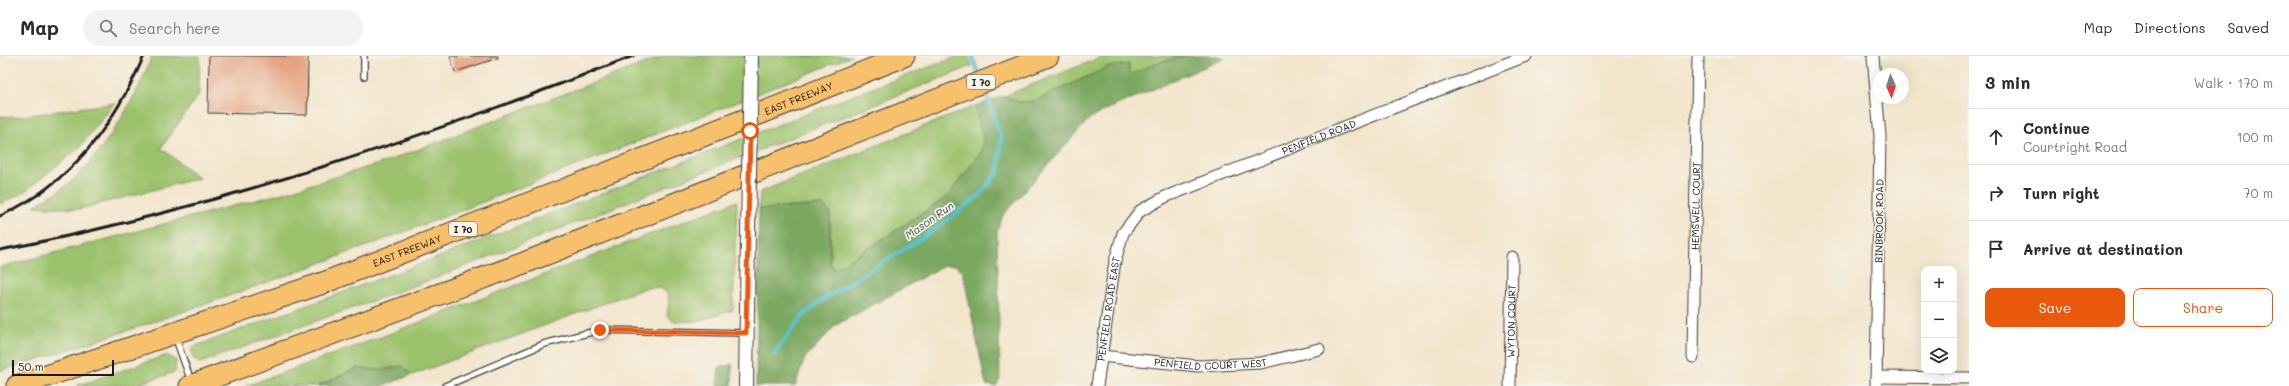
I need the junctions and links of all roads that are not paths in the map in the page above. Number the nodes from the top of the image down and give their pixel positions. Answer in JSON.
{"nodes":[{"id":1,"x":364,"y":56,"type":"edge"},
{"id":2,"x":751,"y":56,"type":"edge"},
{"id":3,"x":904,"y":56,"type":"edge"},
{"id":4,"x":1048,"y":56,"type":"edge"},
{"id":5,"x":1526,"y":56,"type":"edge"},
{"id":6,"x":1698,"y":56,"type":"edge"},
{"id":7,"x":1873,"y":56,"type":"edge"},
{"id":8,"x":364,"y":76,"type":"dead end"},
{"id":9,"x":1123,"y":233,"type":"joint"},
{"id":10,"x":1512,"y":257,"type":"dead end"},
{"id":11,"x":746,"y":333,"type":"junction"},
{"id":12,"x":174,"y":334,"type":"junction"},
{"id":13,"x":1319,"y":349,"type":"dead end"},
{"id":14,"x":1101,"y":356,"type":"junction"},
{"id":15,"x":1693,"y":357,"type":"dead end"},
{"id":16,"x":1969,"y":378,"type":"edge"},
{"id":17,"x":1876,"y":381,"type":"edge"},
{"id":18,"x":17,"y":386,"type":"edge"},
{"id":19,"x":191,"y":386,"type":"edge"},
{"id":20,"x":445,"y":386,"type":"edge"},
{"id":21,"x":746,"y":386,"type":"edge"},
{"id":22,"x":1097,"y":386,"type":"edge"},
{"id":23,"x":1510,"y":386,"type":"edge"}],
"edges":[{"from":1,"to":8,"type":"lane"},
{"from":2,"to":11,"type":"street","bridge":true},
{"from":3,"to":12,"type":"highway","name":"EAST FREEWAY","number":"I 70"},
{"from":4,"to":19,"type":"highway","number":"I 70"},
{"from":5,"to":9,"type":"street","name":"PENFIELD ROAD"},
{"from":6,"to":15,"type":"street","name":"HEMSWELL COURT"},
{"from":7,"to":17,"type":"street","name":"BINBROOK ROAD"},
{"from":9,"to":14,"type":"street","name":"PENFIELD ROAD EAST"},
{"from":10,"to":23,"type":"street","name":"WYTON COURT"},
{"from":11,"to":20,"type":"lane"},
{"from":11,"to":21,"type":"street"},
{"from":12,"to":18,"type":"highway","name":"EAST FREEWAY","number":"I 70"},
{"from":12,"to":19,"type":"lane"},
{"from":13,"to":14,"type":"street","name":"PENFIELD COURT WEST"},
{"from":14,"to":22,"type":"street","name":"PENFIELD ROAD EAST"},
{"from":16,"to":17,"type":"street"}]}
